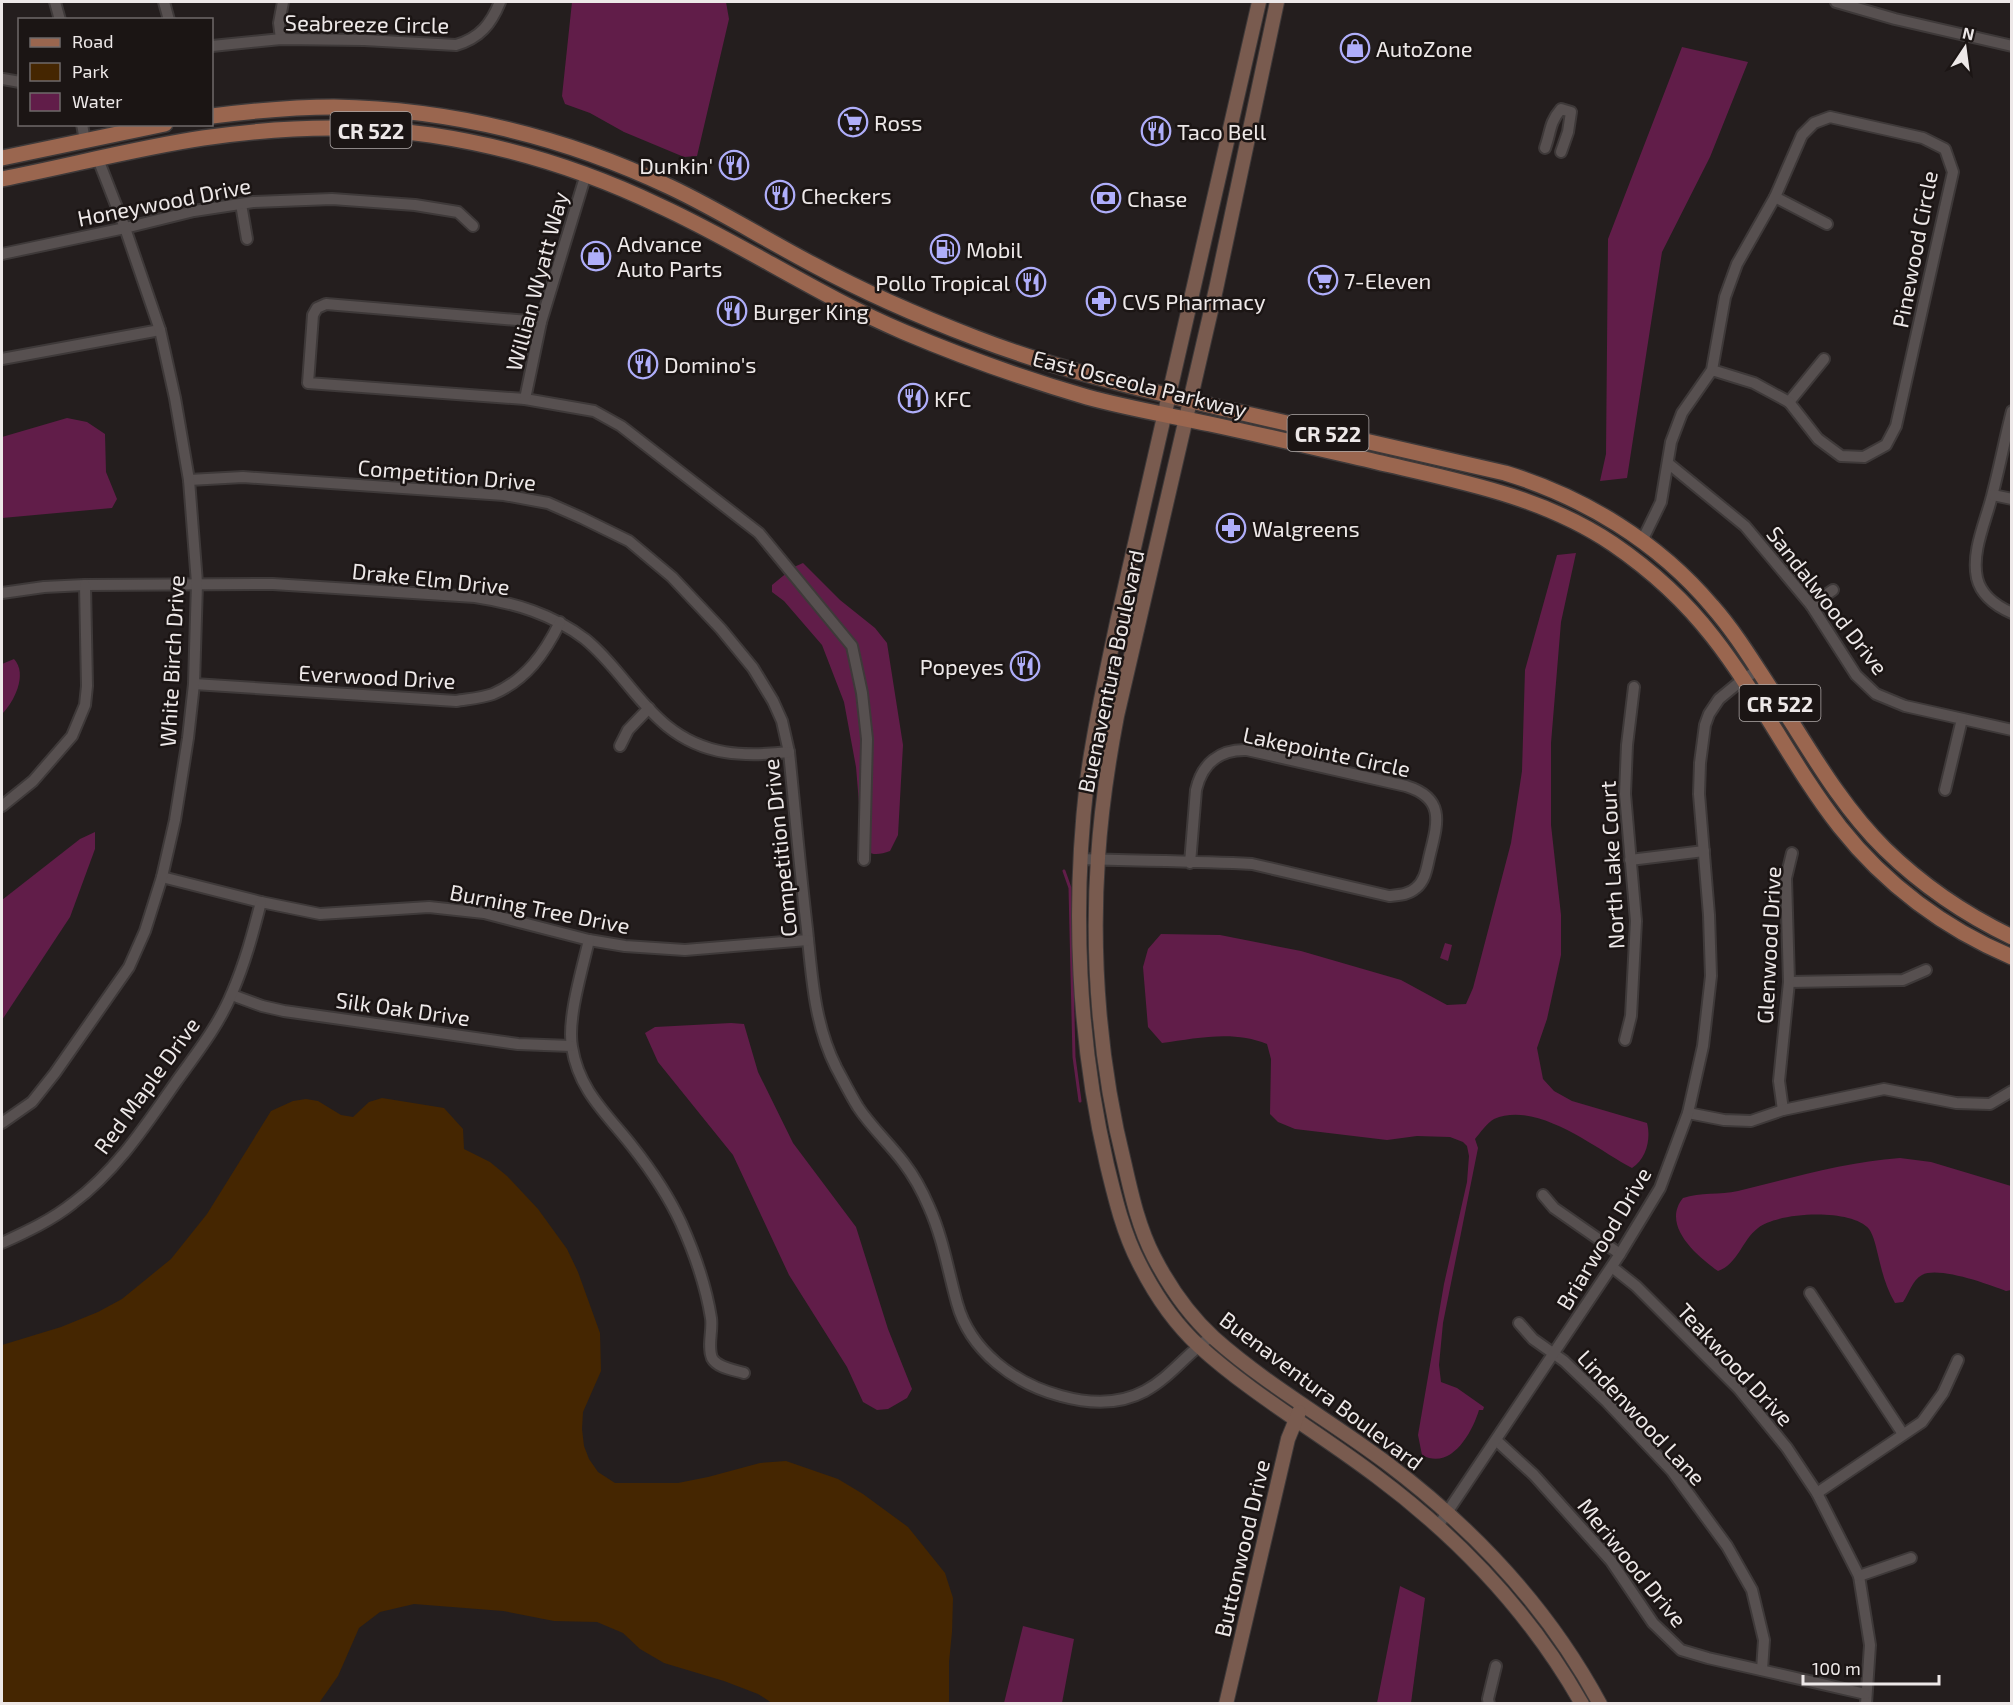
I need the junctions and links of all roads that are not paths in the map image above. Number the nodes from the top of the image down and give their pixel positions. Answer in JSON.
{"nodes":[{"id":1,"x":55,"y":2,"type":"edge"},
{"id":2,"x":164,"y":2,"type":"edge"},
{"id":3,"x":283,"y":2,"type":"edge"},
{"id":4,"x":500,"y":2,"type":"edge"},
{"id":5,"x":1259,"y":2,"type":"edge"},
{"id":6,"x":1277,"y":2,"type":"edge"},
{"id":7,"x":1836,"y":2,"type":"edge"},
{"id":8,"x":59,"y":18,"type":"edge"},
{"id":9,"x":168,"y":18,"type":"edge"},
{"id":10,"x":281,"y":39,"type":"junction"},
{"id":11,"x":213,"y":46,"type":"edge"},
{"id":12,"x":2012,"y":46,"type":"edge"},
{"id":13,"x":1242,"y":77,"type":"junction"},
{"id":14,"x":3,"y":79,"type":"dead end"},
{"id":15,"x":18,"y":82,"type":"edge"},
{"id":16,"x":1260,"y":82,"type":"junction"},
{"id":17,"x":213,"y":116,"type":"edge"},
{"id":18,"x":82,"y":126,"type":"edge"},
{"id":19,"x":155,"y":126,"type":"edge"},
{"id":20,"x":124,"y":132,"type":"junction"},
{"id":21,"x":85,"y":141,"type":"junction"},
{"id":22,"x":1545,"y":148,"type":"dead end"},
{"id":23,"x":1561,"y":152,"type":"dead end"},
{"id":24,"x":2,"y":158,"type":"edge"},
{"id":25,"x":98,"y":159,"type":"junction"},
{"id":26,"x":57,"y":168,"type":"junction"},
{"id":27,"x":586,"y":174,"type":"junction"},
{"id":28,"x":2,"y":179,"type":"edge"},
{"id":29,"x":1775,"y":197,"type":"junction"},
{"id":30,"x":241,"y":204,"type":"junction"},
{"id":31,"x":1827,"y":224,"type":"dead end"},
{"id":32,"x":473,"y":226,"type":"dead end"},
{"id":33,"x":125,"y":228,"type":"junction"},
{"id":34,"x":247,"y":239,"type":"dead end"},
{"id":35,"x":2,"y":254,"type":"edge"},
{"id":36,"x":815,"y":266,"type":"junction"},
{"id":37,"x":805,"y":283,"type":"junction"},
{"id":38,"x":541,"y":322,"type":"junction"},
{"id":39,"x":160,"y":330,"type":"junction"},
{"id":40,"x":2,"y":359,"type":"edge"},
{"id":41,"x":1824,"y":359,"type":"dead end"},
{"id":42,"x":1712,"y":370,"type":"junction"},
{"id":43,"x":1169,"y":396,"type":"junction"},
{"id":44,"x":525,"y":399,"type":"junction"},
{"id":45,"x":1190,"y":401,"type":"junction"},
{"id":46,"x":1789,"y":402,"type":"junction"},
{"id":47,"x":2012,"y":411,"type":"edge"},
{"id":48,"x":1164,"y":416,"type":"junction"},
{"id":49,"x":1186,"y":420,"type":"junction"},
{"id":50,"x":1465,"y":464,"type":"junction"},
{"id":51,"x":1668,"y":464,"type":"junction"},
{"id":52,"x":189,"y":480,"type":"junction"},
{"id":53,"x":1455,"y":480,"type":"junction"},
{"id":54,"x":1993,"y":495,"type":"junction"},
{"id":55,"x":2012,"y":499,"type":"edge"},
{"id":56,"x":1551,"y":510,"type":"junction"},
{"id":57,"x":1642,"y":541,"type":"junction"},
{"id":58,"x":197,"y":584,"type":"junction"},
{"id":59,"x":85,"y":585,"type":"junction"},
{"id":60,"x":1833,"y":590,"type":"dead end"},
{"id":61,"x":2,"y":593,"type":"edge"},
{"id":62,"x":1811,"y":605,"type":"junction"},
{"id":63,"x":2012,"y":613,"type":"edge"},
{"id":64,"x":560,"y":622,"type":"junction"},
{"id":65,"x":1117,"y":622,"type":"junction"},
{"id":66,"x":1138,"y":629,"type":"junction"},
{"id":67,"x":1758,"y":670,"type":"junction"},
{"id":68,"x":1742,"y":680,"type":"junction"},
{"id":69,"x":194,"y":684,"type":"junction"},
{"id":70,"x":1634,"y":687,"type":"dead end"},
{"id":71,"x":650,"y":708,"type":"junction"},
{"id":72,"x":1962,"y":719,"type":"junction"},
{"id":73,"x":2012,"y":730,"type":"edge"},
{"id":74,"x":620,"y":746,"type":"dead end"},
{"id":75,"x":789,"y":752,"type":"junction"},
{"id":76,"x":1945,"y":790,"type":"dead end"},
{"id":77,"x":2,"y":806,"type":"edge"},
{"id":78,"x":1704,"y":851,"type":"junction"},
{"id":79,"x":1792,"y":853,"type":"dead end"},
{"id":80,"x":1081,"y":859,"type":"junction"},
{"id":81,"x":864,"y":860,"type":"dead end"},
{"id":82,"x":1098,"y":860,"type":"junction"},
{"id":83,"x":1630,"y":860,"type":"junction"},
{"id":84,"x":1190,"y":862,"type":"junction"},
{"id":85,"x":162,"y":877,"type":"junction"},
{"id":86,"x":261,"y":902,"type":"junction"},
{"id":87,"x":2012,"y":937,"type":"edge"},
{"id":88,"x":589,"y":940,"type":"junction"},
{"id":89,"x":808,"y":940,"type":"junction"},
{"id":90,"x":2012,"y":957,"type":"edge"},
{"id":91,"x":1926,"y":970,"type":"dead end"},
{"id":92,"x":1790,"y":981,"type":"junction"},
{"id":93,"x":232,"y":995,"type":"junction"},
{"id":94,"x":1625,"y":1040,"type":"dead end"},
{"id":95,"x":571,"y":1046,"type":"junction"},
{"id":96,"x":2012,"y":1091,"type":"edge"},
{"id":97,"x":1783,"y":1110,"type":"junction"},
{"id":98,"x":1688,"y":1113,"type":"junction"},
{"id":99,"x":2,"y":1123,"type":"edge"},
{"id":100,"x":1543,"y":1195,"type":"dead end"},
{"id":101,"x":2,"y":1243,"type":"edge"},
{"id":102,"x":1620,"y":1254,"type":"junction"},
{"id":103,"x":1612,"y":1267,"type":"junction"},
{"id":104,"x":1810,"y":1293,"type":"dead end"},
{"id":105,"x":1520,"y":1323,"type":"dead end"},
{"id":106,"x":1212,"y":1336,"type":"junction"},
{"id":107,"x":1198,"y":1345,"type":"junction"},
{"id":108,"x":1555,"y":1354,"type":"junction"},
{"id":109,"x":1958,"y":1360,"type":"dead end"},
{"id":110,"x":744,"y":1373,"type":"dead end"},
{"id":111,"x":1303,"y":1405,"type":"junction"},
{"id":112,"x":1295,"y":1418,"type":"junction"},
{"id":113,"x":1903,"y":1434,"type":"junction"},
{"id":114,"x":1497,"y":1441,"type":"junction"},
{"id":115,"x":1817,"y":1493,"type":"junction"},
{"id":116,"x":1448,"y":1512,"type":"junction"},
{"id":117,"x":1438,"y":1526,"type":"junction"},
{"id":118,"x":1911,"y":1558,"type":"dead end"},
{"id":119,"x":1858,"y":1576,"type":"junction"},
{"id":120,"x":1496,"y":1666,"type":"dead end"},
{"id":121,"x":1762,"y":1670,"type":"junction"},
{"id":122,"x":1866,"y":1699,"type":"edge"},
{"id":123,"x":1226,"y":1704,"type":"edge"},
{"id":124,"x":1489,"y":1704,"type":"edge"},
{"id":125,"x":1582,"y":1704,"type":"edge"},
{"id":126,"x":1600,"y":1704,"type":"edge"}],
"edges":[{"from":1,"to":8,"type":"street"},
{"from":2,"to":9,"type":"street"},
{"from":3,"to":10,"type":"street"},
{"from":4,"to":10,"type":"street","name":"Seabreeze Circle"},
{"from":5,"to":13,"type":"main road","name":"Buenaventura Boulevard"},
{"from":6,"to":16,"type":"main road","name":"Buenaventura Boulevard"},
{"from":7,"to":12,"type":"street"},
{"from":10,"to":11,"type":"street","name":"Seabreeze Circle"},
{"from":13,"to":16,"type":"street"},
{"from":13,"to":43,"type":"main road","name":"Buenaventura Boulevard"},
{"from":14,"to":15,"type":"street"},
{"from":16,"to":45,"type":"main road","name":"Buenaventura Boulevard"},
{"from":17,"to":36,"type":"main road","name":"East Osceola Parkway","number":"CR 522"},
{"from":18,"to":21,"type":"street"},
{"from":19,"to":20,"type":"main road"},
{"from":20,"to":21,"type":"main road"},
{"from":20,"to":25,"type":"main road"},
{"from":21,"to":24,"type":"main road"},
{"from":21,"to":26,"type":"main road"},
{"from":22,"to":23,"type":"street"},
{"from":25,"to":26,"type":"main road","name":"East Osceola Parkway","number":"CR 522"},
{"from":25,"to":27,"type":"main road","name":"East Osceola Parkway","number":"CR 522"},
{"from":25,"to":33,"type":"street","name":"White Birch Drive"},
{"from":26,"to":28,"type":"main road","name":"East Osceola Parkway","number":"CR 522"},
{"from":27,"to":37,"type":"main road","name":"East Osceola Parkway","number":"CR 522"},
{"from":27,"to":38,"type":"street","name":"Willian Wyatt Way"},
{"from":29,"to":31,"type":"street"},
{"from":29,"to":42,"type":"street","name":"Pinewood Circle"},
{"from":29,"to":46,"type":"street","name":"Pinewood Circle"},
{"from":30,"to":32,"type":"street","name":"Honeywood Drive"},
{"from":30,"to":33,"type":"street","name":"Honeywood Drive"},
{"from":30,"to":34,"type":"street"},
{"from":33,"to":35,"type":"street","name":"Honeywood Drive"},
{"from":33,"to":39,"type":"street","name":"White Birch Drive"},
{"from":36,"to":37,"type":"street"},
{"from":36,"to":43,"type":"main road","name":"East Osceola Parkway","number":"CR 522"},
{"from":37,"to":48,"type":"main road","name":"East Osceola Parkway","number":"CR 522"},
{"from":38,"to":44,"type":"street","name":"Willian Wyatt Way"},
{"from":38,"to":44,"type":"street"},
{"from":39,"to":40,"type":"street"},
{"from":39,"to":52,"type":"street","name":"White Birch Drive"},
{"from":41,"to":46,"type":"street"},
{"from":42,"to":46,"type":"street","name":"Pinewood Circle"},
{"from":42,"to":51,"type":"street","name":"Pinewood Circle"},
{"from":43,"to":45,"type":"main road","name":"East Osceola Parkway","number":"CR 522"},
{"from":43,"to":48,"type":"main road","name":"Buenaventura Boulevard"},
{"from":44,"to":81,"type":"street"},
{"from":45,"to":49,"type":"main road","name":"Buenaventura Boulevard"},
{"from":45,"to":50,"type":"main road","name":"East Osceola Parkway","number":"CR 522"},
{"from":47,"to":54,"type":"street"},
{"from":48,"to":49,"type":"main road","name":"East Osceola Parkway","number":"CR 522"},
{"from":48,"to":65,"type":"main road","name":"Buenaventura Boulevard"},
{"from":49,"to":53,"type":"main road","name":"East Osceola Parkway","number":"CR 522"},
{"from":49,"to":66,"type":"main road","name":"Buenaventura Boulevard"},
{"from":50,"to":53,"type":"street"},
{"from":50,"to":57,"type":"main road","name":"East Osceola Parkway","number":"CR 522"},
{"from":51,"to":57,"type":"street","name":"Pinewood Circle"},
{"from":51,"to":62,"type":"street","name":"Sandalwood Drive"},
{"from":52,"to":58,"type":"street","name":"White Birch Drive"},
{"from":52,"to":75,"type":"street","name":"Competition Drive"},
{"from":53,"to":56,"type":"main road","name":"East Osceola Parkway","number":"CR 522"},
{"from":54,"to":55,"type":"street"},
{"from":54,"to":63,"type":"street"},
{"from":56,"to":57,"type":"main road"},
{"from":56,"to":68,"type":"main road","name":"East Osceola Parkway","number":"CR 522"},
{"from":57,"to":67,"type":"main road","name":"East Osceola Parkway","number":"CR 522"},
{"from":58,"to":59,"type":"street","name":"Drake Elm Drive"},
{"from":58,"to":64,"type":"street","name":"Drake Elm Drive"},
{"from":58,"to":69,"type":"street","name":"White Birch Drive"},
{"from":59,"to":61,"type":"street","name":"Drake Elm Drive"},
{"from":59,"to":77,"type":"street"},
{"from":60,"to":62,"type":"street"},
{"from":62,"to":72,"type":"street","name":"Sandalwood Drive"},
{"from":64,"to":69,"type":"street","name":"Everwood Drive"},
{"from":64,"to":71,"type":"street","name":"Drake Elm Drive"},
{"from":65,"to":66,"type":"street"},
{"from":65,"to":80,"type":"main road","name":"Buenaventura Boulevard"},
{"from":66,"to":82,"type":"main road","name":"Buenaventura Boulevard"},
{"from":67,"to":68,"type":"street","name":"Briarwood Drive"},
{"from":67,"to":87,"type":"main road","name":"East Osceola Parkway","number":"CR 522"},
{"from":68,"to":78,"type":"street","name":"Briarwood Drive"},
{"from":68,"to":90,"type":"main road","name":"East Osceola Parkway","number":"CR 522"},
{"from":69,"to":85,"type":"street","name":"White Birch Drive"},
{"from":70,"to":83,"type":"street","name":"North Lake Court"},
{"from":71,"to":74,"type":"street"},
{"from":71,"to":75,"type":"street","name":"Drake Elm Drive"},
{"from":72,"to":73,"type":"street","name":"Sandalwood Drive"},
{"from":72,"to":76,"type":"street"},
{"from":75,"to":89,"type":"street","name":"Competition Drive"},
{"from":78,"to":83,"type":"street"},
{"from":78,"to":98,"type":"street","name":"Briarwood Drive"},
{"from":79,"to":92,"type":"street","name":"Glenwood Drive"},
{"from":80,"to":82,"type":"street","name":"Lakepointe Circle"},
{"from":80,"to":107,"type":"main road","name":"Buenaventura Boulevard"},
{"from":82,"to":84,"type":"street","name":"Lakepointe Circle"},
{"from":82,"to":106,"type":"main road","name":"Buenaventura Boulevard"},
{"from":83,"to":94,"type":"street","name":"North Lake Court"},
{"from":84,"to":84,"type":"street","name":"Lakepointe Circle"},
{"from":85,"to":86,"type":"street","name":"Burning Tree Drive"},
{"from":85,"to":99,"type":"street","name":"White Birch Drive"},
{"from":86,"to":88,"type":"street","name":"Burning Tree Drive"},
{"from":86,"to":93,"type":"street","name":"Red Maple Drive"},
{"from":88,"to":89,"type":"street","name":"Burning Tree Drive"},
{"from":88,"to":95,"type":"street"},
{"from":89,"to":107,"type":"street","name":"Competition Drive"},
{"from":91,"to":92,"type":"street"},
{"from":92,"to":97,"type":"street","name":"Glenwood Drive"},
{"from":93,"to":95,"type":"street","name":"Silk Oak Drive"},
{"from":93,"to":101,"type":"street","name":"Red Maple Drive"},
{"from":95,"to":110,"type":"street"},
{"from":96,"to":97,"type":"street"},
{"from":97,"to":98,"type":"street"},
{"from":98,"to":102,"type":"street","name":"Briarwood Drive"},
{"from":100,"to":102,"type":"street"},
{"from":102,"to":103,"type":"street","name":"Briarwood Drive"},
{"from":103,"to":108,"type":"street","name":"Briarwood Drive"},
{"from":103,"to":115,"type":"street","name":"Teakwood Drive"},
{"from":104,"to":113,"type":"street"},
{"from":105,"to":108,"type":"street","name":"Lindenwood Lane"},
{"from":106,"to":107,"type":"street","name":"Competition Drive"},
{"from":106,"to":111,"type":"main road","name":"Buenaventura Boulevard"},
{"from":107,"to":112,"type":"main road","name":"Buenaventura Boulevard"},
{"from":108,"to":114,"type":"street","name":"Briarwood Drive"},
{"from":108,"to":121,"type":"street","name":"Lindenwood Lane"},
{"from":109,"to":113,"type":"street"},
{"from":111,"to":112,"type":"main road","name":"Buttonwood Drive"},
{"from":111,"to":116,"type":"main road","name":"Buenaventura Boulevard"},
{"from":112,"to":117,"type":"main road","name":"Buenaventura Boulevard"},
{"from":112,"to":123,"type":"main road","name":"Buttonwood Drive"},
{"from":113,"to":115,"type":"street"},
{"from":114,"to":116,"type":"street","name":"Briarwood Drive"},
{"from":114,"to":121,"type":"street","name":"Meriwood Drive"},
{"from":115,"to":119,"type":"street","name":"Teakwood Drive"},
{"from":116,"to":117,"type":"street","name":"Briarwood Drive"},
{"from":116,"to":126,"type":"main road","name":"Buenaventura Boulevard"},
{"from":117,"to":125,"type":"main road","name":"Buenaventura Boulevard"},
{"from":118,"to":119,"type":"street"},
{"from":119,"to":122,"type":"street","name":"Teakwood Drive"},
{"from":120,"to":124,"type":"street"},
{"from":121,"to":122,"type":"street","name":"Meriwood Drive"}]}
